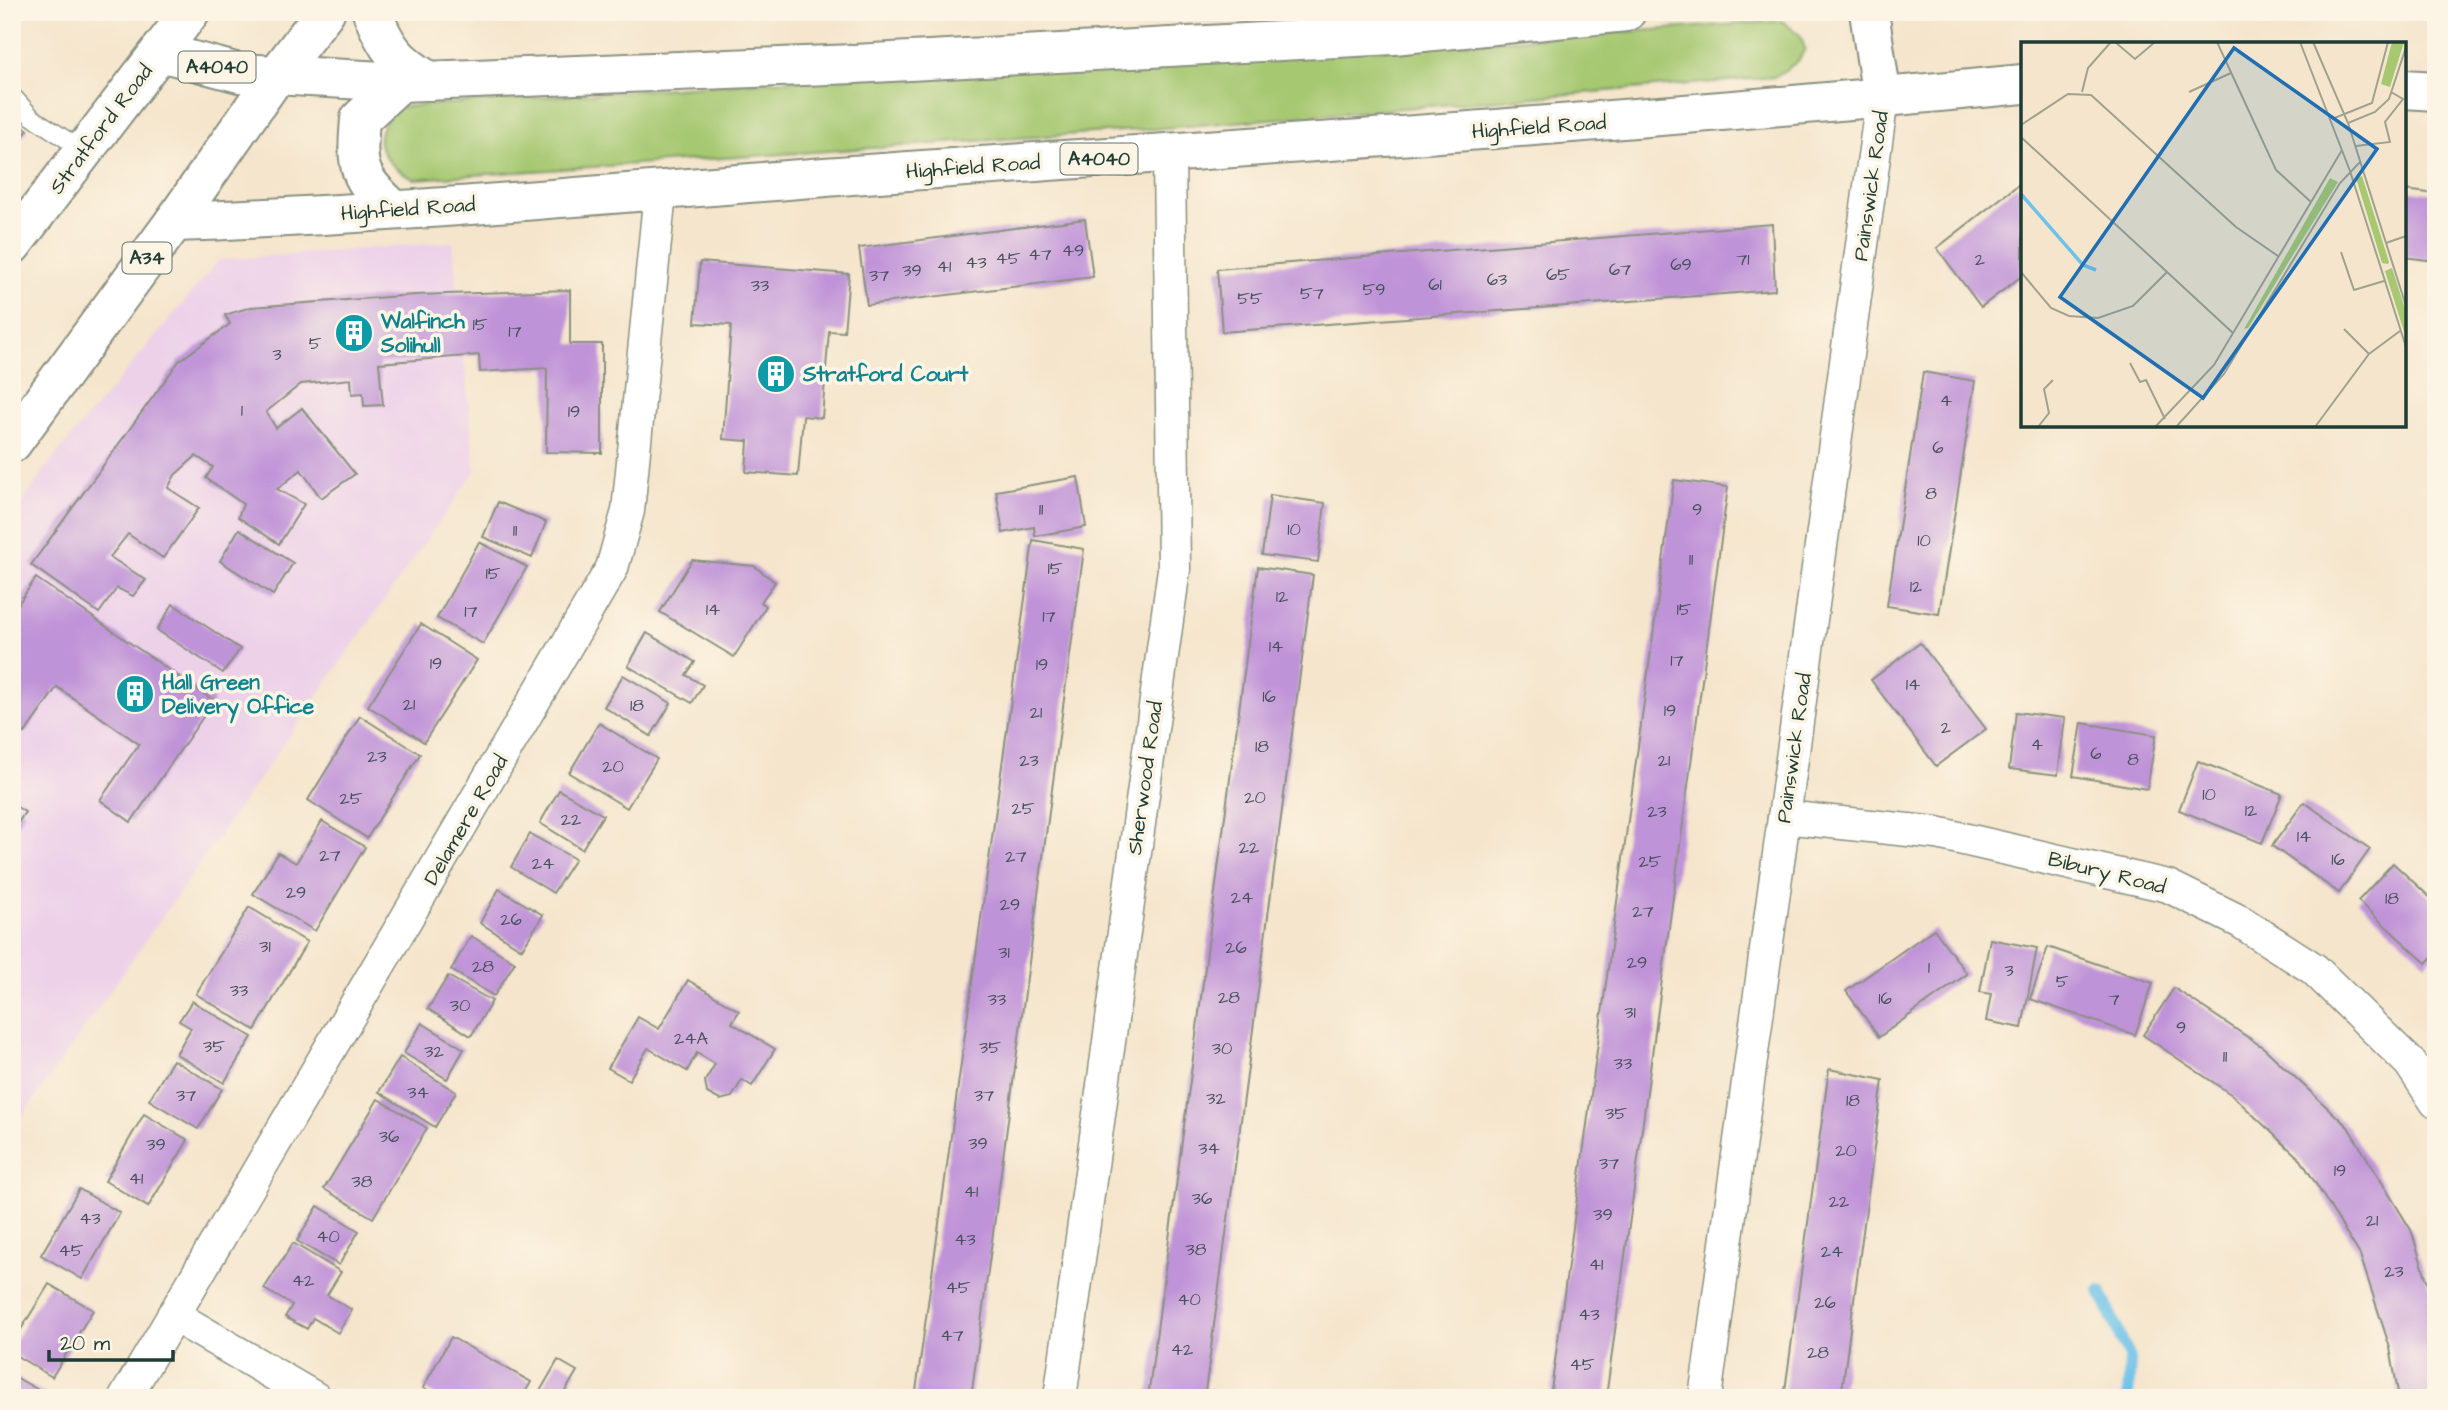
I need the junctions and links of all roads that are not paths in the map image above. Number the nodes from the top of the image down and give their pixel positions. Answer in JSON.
{"nodes":[{"id":1,"x":190,"y":12,"type":"edge"},
{"id":2,"x":325,"y":12,"type":"edge"},
{"id":3,"x":372,"y":12,"type":"edge"},
{"id":4,"x":1626,"y":12,"type":"edge"},
{"id":5,"x":1868,"y":12,"type":"edge"},
{"id":6,"x":160,"y":51,"type":"junction"},
{"id":7,"x":275,"y":77,"type":"junction"},
{"id":8,"x":415,"y":81,"type":"junction"},
{"id":9,"x":2021,"y":84,"type":"edge"},
{"id":10,"x":2406,"y":89,"type":"edge"},
{"id":11,"x":2436,"y":91,"type":"edge"},
{"id":12,"x":12,"y":95,"type":"edge"},
{"id":13,"x":1882,"y":98,"type":"junction"},
{"id":14,"x":84,"y":151,"type":"junction"},
{"id":15,"x":1169,"y":155,"type":"junction"},
{"id":16,"x":660,"y":192,"type":"junction"},
{"id":17,"x":394,"y":210,"type":"junction"},
{"id":18,"x":174,"y":222,"type":"junction"},
{"id":19,"x":12,"y":245,"type":"edge"},
{"id":20,"x":14,"y":438,"type":"edge"},
{"id":21,"x":1784,"y":817,"type":"junction"},
{"id":22,"x":2436,"y":1102,"type":"edge"},
{"id":23,"x":173,"y":1315,"type":"junction"},
{"id":24,"x":125,"y":1398,"type":"edge"},
{"id":25,"x":315,"y":1398,"type":"edge"},
{"id":26,"x":1059,"y":1398,"type":"edge"},
{"id":27,"x":1705,"y":1398,"type":"edge"}],
"edges":[{"from":1,"to":6,"type":"main road","name":"Stratford Road"},
{"from":2,"to":7,"type":"main road","number":"A34"},
{"from":3,"to":8,"type":"main road"},
{"from":4,"to":8,"type":"main road","number":"A4040"},
{"from":5,"to":13,"type":"main road"},
{"from":6,"to":7,"type":"main road","number":"A4040"},
{"from":6,"to":14,"type":"main road","name":"Stratford Road"},
{"from":7,"to":8,"type":"main road","number":"A4040"},
{"from":7,"to":18,"type":"main road","number":"A34"},
{"from":8,"to":17,"type":"main road"},
{"from":9,"to":13,"type":"main road","name":"Highfield Road","number":"A4040"},
{"from":10,"to":11,"type":"main road"},
{"from":12,"to":14,"type":"lane"},
{"from":13,"to":15,"type":"main road","name":"Highfield Road","number":"A4040"},
{"from":13,"to":21,"type":"street","name":"Painswick Road"},
{"from":14,"to":19,"type":"main road","name":"Stratford Road"},
{"from":15,"to":16,"type":"main road","name":"Highfield Road","number":"A4040"},
{"from":15,"to":26,"type":"street","name":"Sherwood Road"},
{"from":16,"to":17,"type":"main road","name":"Highfield Road","number":"A4040"},
{"from":16,"to":23,"type":"street","name":"Delamere Road"},
{"from":17,"to":18,"type":"main road","name":"Highfield Road","number":"A4040"},
{"from":18,"to":20,"type":"main road","number":"A34"},
{"from":21,"to":22,"type":"street","name":"Bibury Road"},
{"from":21,"to":27,"type":"street","name":"Painswick Road"},
{"from":23,"to":24,"type":"street","name":"Delamere Road"},
{"from":23,"to":25,"type":"street"}]}
